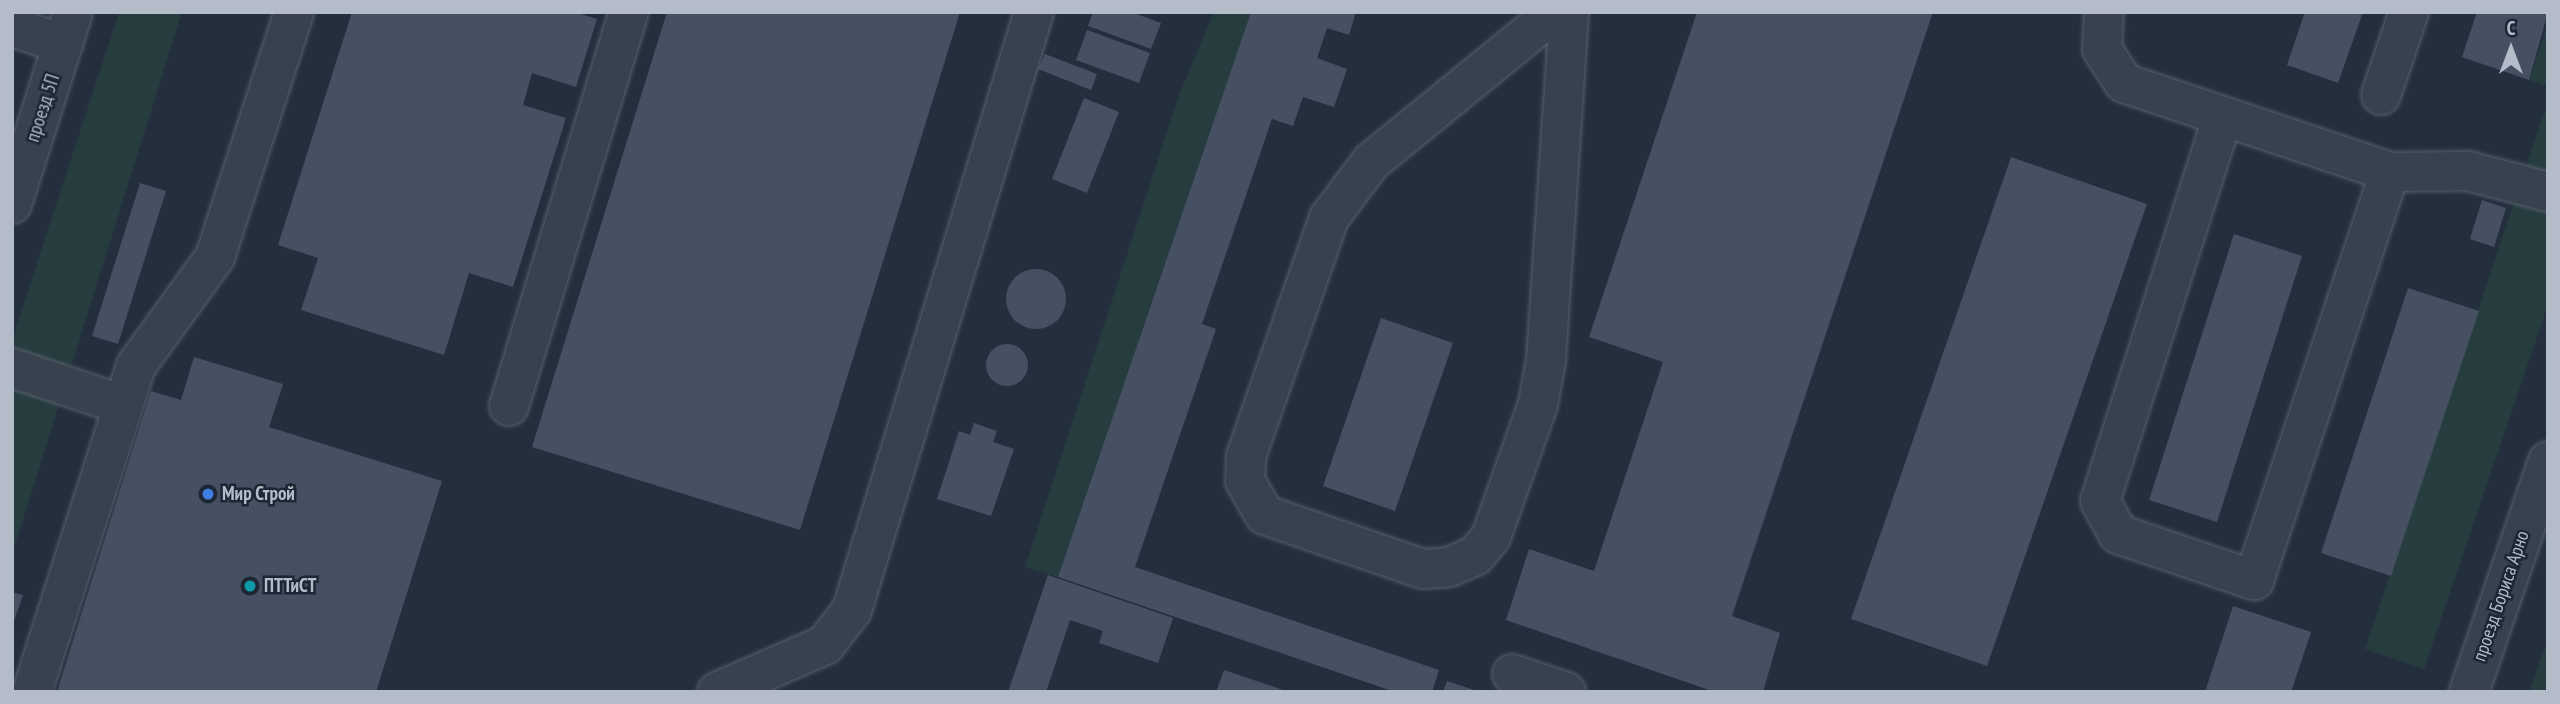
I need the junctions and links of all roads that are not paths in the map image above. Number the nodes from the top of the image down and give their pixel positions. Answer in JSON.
{"nodes":[{"id":1,"x":629,"y":12,"type":"edge"},
{"id":2,"x":1034,"y":12,"type":"edge"},
{"id":3,"x":1555,"y":12,"type":"edge"},
{"id":4,"x":1569,"y":12,"type":"edge"},
{"id":5,"x":2104,"y":12,"type":"edge"},
{"id":6,"x":2409,"y":12,"type":"edge"},
{"id":7,"x":287,"y":14,"type":"edge"},
{"id":8,"x":12,"y":27,"type":"edge"},
{"id":9,"x":68,"y":28,"type":"edge"},
{"id":10,"x":2381,"y":95,"type":"dead end"},
{"id":11,"x":2223,"y":116,"type":"junction"},
{"id":12,"x":2390,"y":172,"type":"junction"},
{"id":13,"x":2548,"y":192,"type":"edge"},
{"id":14,"x":12,"y":204,"type":"edge"},
{"id":15,"x":12,"y":368,"type":"edge"},
{"id":16,"x":123,"y":405,"type":"junction"},
{"id":17,"x":509,"y":406,"type":"dead end"},
{"id":18,"x":2548,"y":461,"type":"edge"},
{"id":19,"x":1511,"y":674,"type":"dead end"},
{"id":20,"x":32,"y":692,"type":"edge"},
{"id":21,"x":717,"y":692,"type":"edge"},
{"id":22,"x":1566,"y":692,"type":"edge"},
{"id":23,"x":2469,"y":692,"type":"edge"}],
"edges":[{"from":1,"to":17,"type":"street"},
{"from":2,"to":21,"type":"street"},
{"from":3,"to":4,"type":"street"},
{"from":5,"to":11,"type":"street"},
{"from":6,"to":10,"type":"street"},
{"from":7,"to":16,"type":"street"},
{"from":8,"to":9,"type":"street"},
{"from":9,"to":14,"type":"street","name":"проезд 5П"},
{"from":11,"to":12,"type":"street"},
{"from":11,"to":12,"type":"street"},
{"from":12,"to":13,"type":"street"},
{"from":15,"to":16,"type":"street"},
{"from":16,"to":20,"type":"street"},
{"from":18,"to":23,"type":"street","name":"проезд Бориса Арно"},
{"from":19,"to":22,"type":"street"}]}
